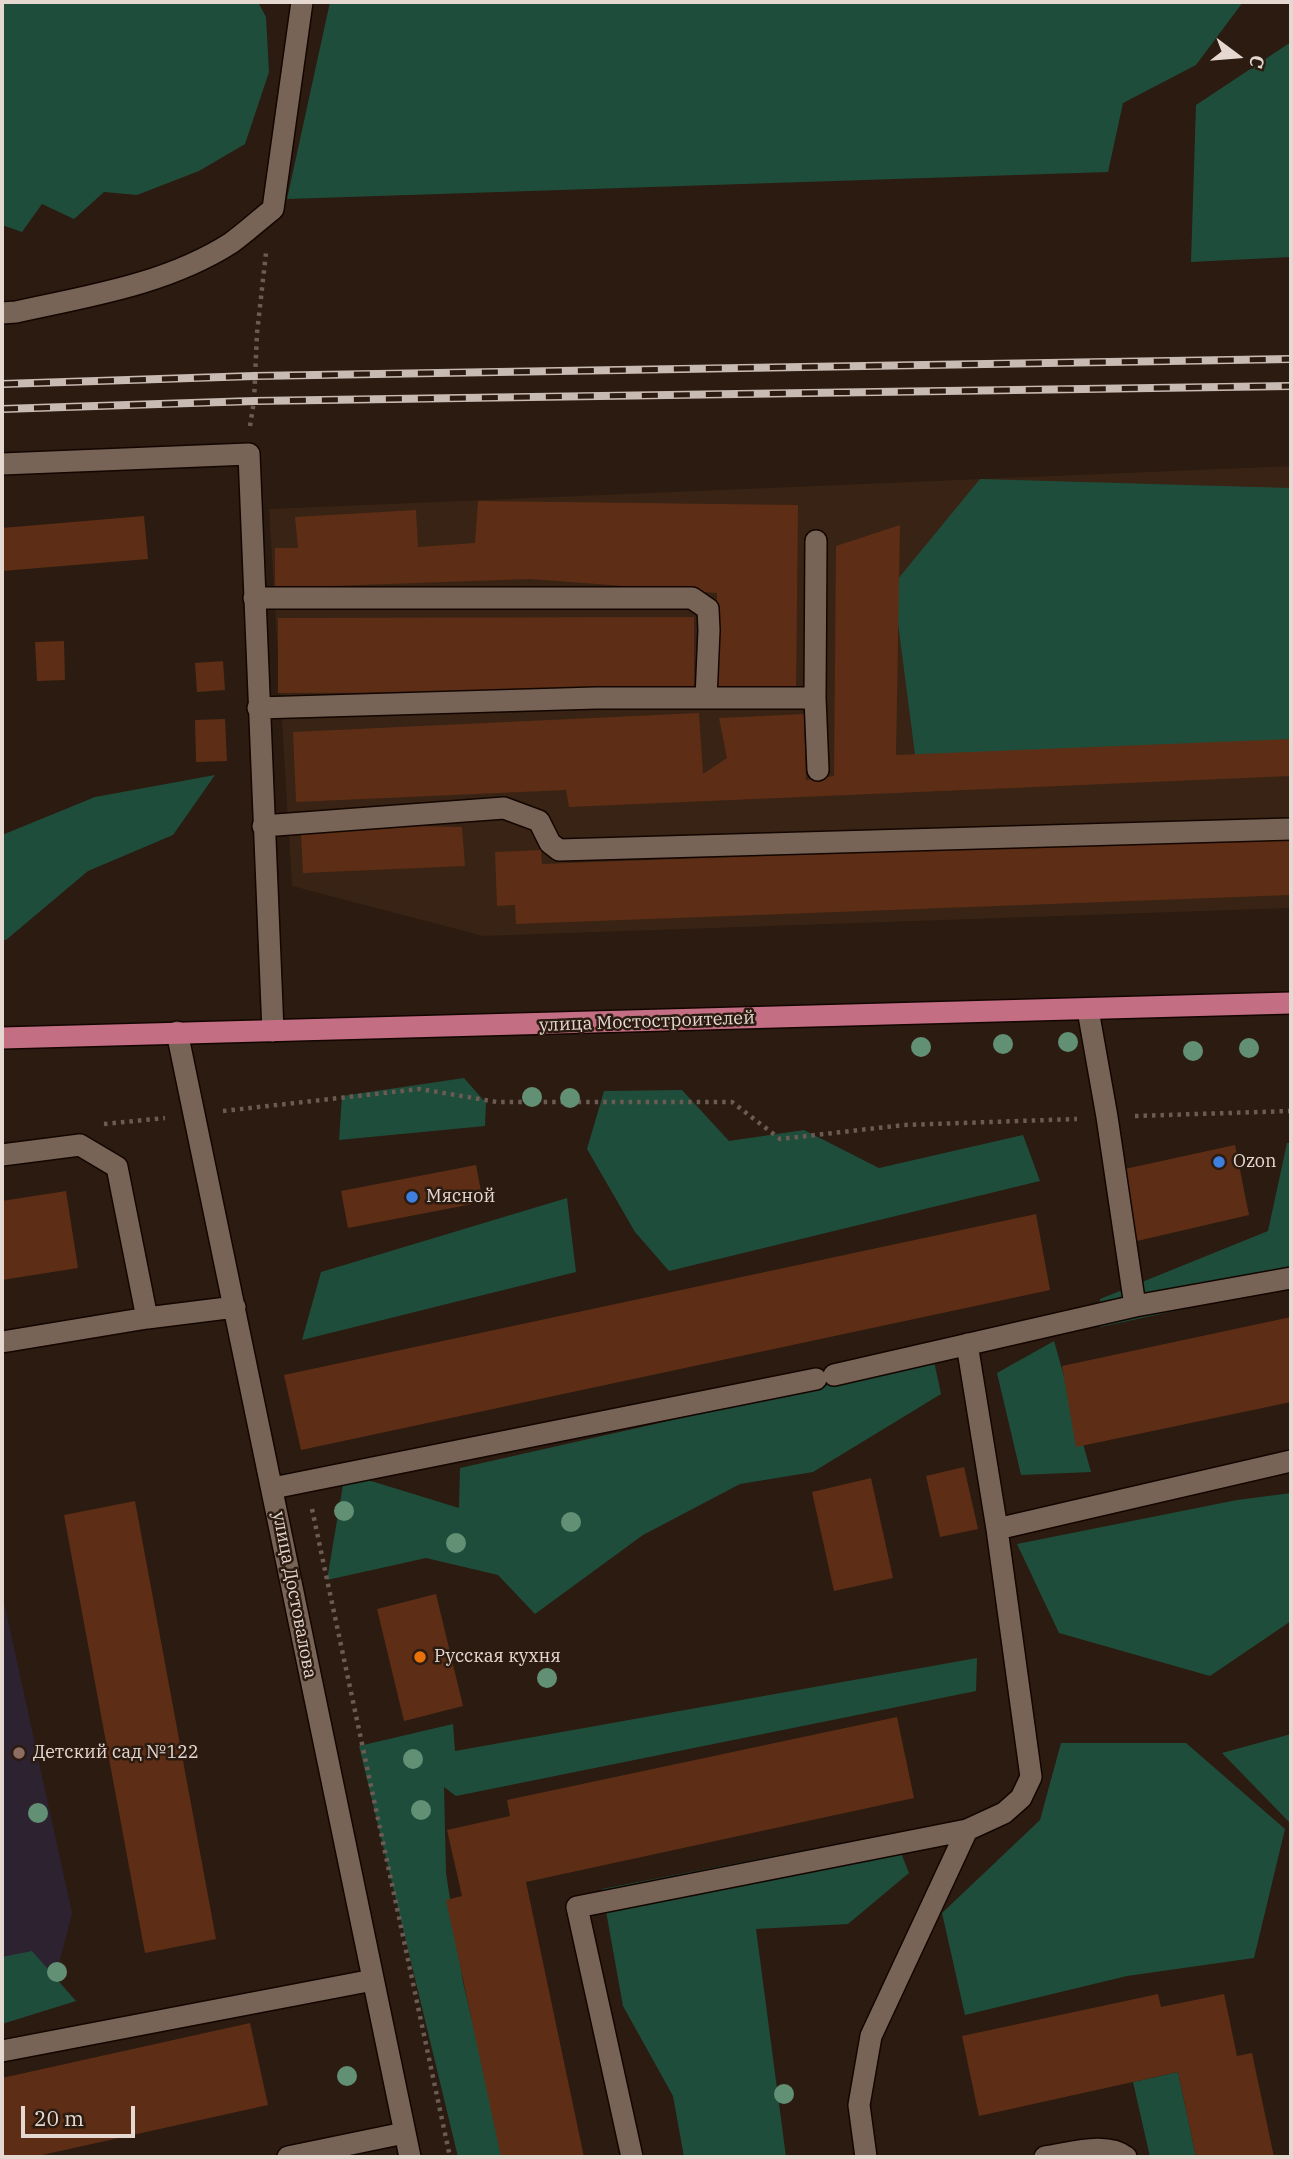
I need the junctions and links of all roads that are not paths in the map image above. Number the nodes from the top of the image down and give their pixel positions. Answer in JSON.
{"nodes":[{"id":1,"x":302,"y":2,"type":"edge"},
{"id":2,"x":2,"y":313,"type":"edge"},
{"id":3,"x":2,"y":464,"type":"edge"},
{"id":4,"x":816,"y":541,"type":"dead end"},
{"id":5,"x":254,"y":598,"type":"junction"},
{"id":6,"x":706,"y":698,"type":"junction"},
{"id":7,"x":815,"y":698,"type":"junction"},
{"id":8,"x":258,"y":708,"type":"junction"},
{"id":9,"x":818,"y":770,"type":"dead end"},
{"id":10,"x":263,"y":826,"type":"junction"},
{"id":11,"x":1291,"y":829,"type":"edge"},
{"id":12,"x":1291,"y":1003,"type":"edge"},
{"id":13,"x":1088,"y":1010,"type":"junction"},
{"id":14,"x":273,"y":1031,"type":"junction"},
{"id":15,"x":177,"y":1032,"type":"junction"},
{"id":16,"x":2,"y":1038,"type":"edge"},
{"id":17,"x":2,"y":1155,"type":"edge"},
{"id":18,"x":1291,"y":1278,"type":"edge"},
{"id":19,"x":1135,"y":1306,"type":"junction"},
{"id":20,"x":235,"y":1307,"type":"junction"},
{"id":21,"x":147,"y":1318,"type":"junction"},
{"id":22,"x":2,"y":1342,"type":"edge"},
{"id":23,"x":967,"y":1344,"type":"junction"},
{"id":24,"x":1291,"y":1461,"type":"edge"},
{"id":25,"x":273,"y":1488,"type":"junction"},
{"id":26,"x":997,"y":1529,"type":"junction"},
{"id":27,"x":967,"y":1830,"type":"junction"},
{"id":28,"x":373,"y":1980,"type":"junction"},
{"id":29,"x":2,"y":2051,"type":"edge"},
{"id":30,"x":404,"y":2133,"type":"junction"},
{"id":31,"x":288,"y":2157,"type":"edge"},
{"id":32,"x":410,"y":2157,"type":"edge"},
{"id":33,"x":632,"y":2157,"type":"edge"},
{"id":34,"x":866,"y":2157,"type":"edge"},
{"id":35,"x":1045,"y":2157,"type":"edge"},
{"id":36,"x":1126,"y":2157,"type":"edge"}],
"edges":[{"from":1,"to":2,"type":"street"},
{"from":3,"to":5,"type":"street"},
{"from":4,"to":7,"type":"street"},
{"from":5,"to":6,"type":"street"},
{"from":5,"to":8,"type":"street"},
{"from":6,"to":7,"type":"street"},
{"from":6,"to":8,"type":"street"},
{"from":7,"to":9,"type":"street"},
{"from":8,"to":10,"type":"street"},
{"from":10,"to":11,"type":"street"},
{"from":10,"to":14,"type":"street"},
{"from":12,"to":13,"type":"main road","name":"улица Мостостроителей"},
{"from":13,"to":14,"type":"main road","name":"улица Мостостроителей"},
{"from":13,"to":19,"type":"street"},
{"from":14,"to":15,"type":"main road","name":"улица Мостостроителей"},
{"from":15,"to":16,"type":"main road","name":"улица Мостостроителей"},
{"from":15,"to":20,"type":"street","name":"улица Достовалова"},
{"from":17,"to":21,"type":"street"},
{"from":18,"to":19,"type":"street"},
{"from":19,"to":23,"type":"street"},
{"from":20,"to":21,"type":"street"},
{"from":20,"to":25,"type":"street","name":"улица Достовалова"},
{"from":21,"to":22,"type":"street"},
{"from":23,"to":25,"type":"street"},
{"from":23,"to":26,"type":"street"},
{"from":24,"to":26,"type":"street"},
{"from":25,"to":28,"type":"street","name":"улица Достовалова"},
{"from":26,"to":27,"type":"street"},
{"from":27,"to":33,"type":"street"},
{"from":27,"to":34,"type":"street"},
{"from":28,"to":29,"type":"street"},
{"from":28,"to":30,"type":"street","name":"улица Достовалова"},
{"from":30,"to":31,"type":"street"},
{"from":30,"to":32,"type":"street","name":"улица Достовалова"},
{"from":35,"to":36,"type":"street"}]}
